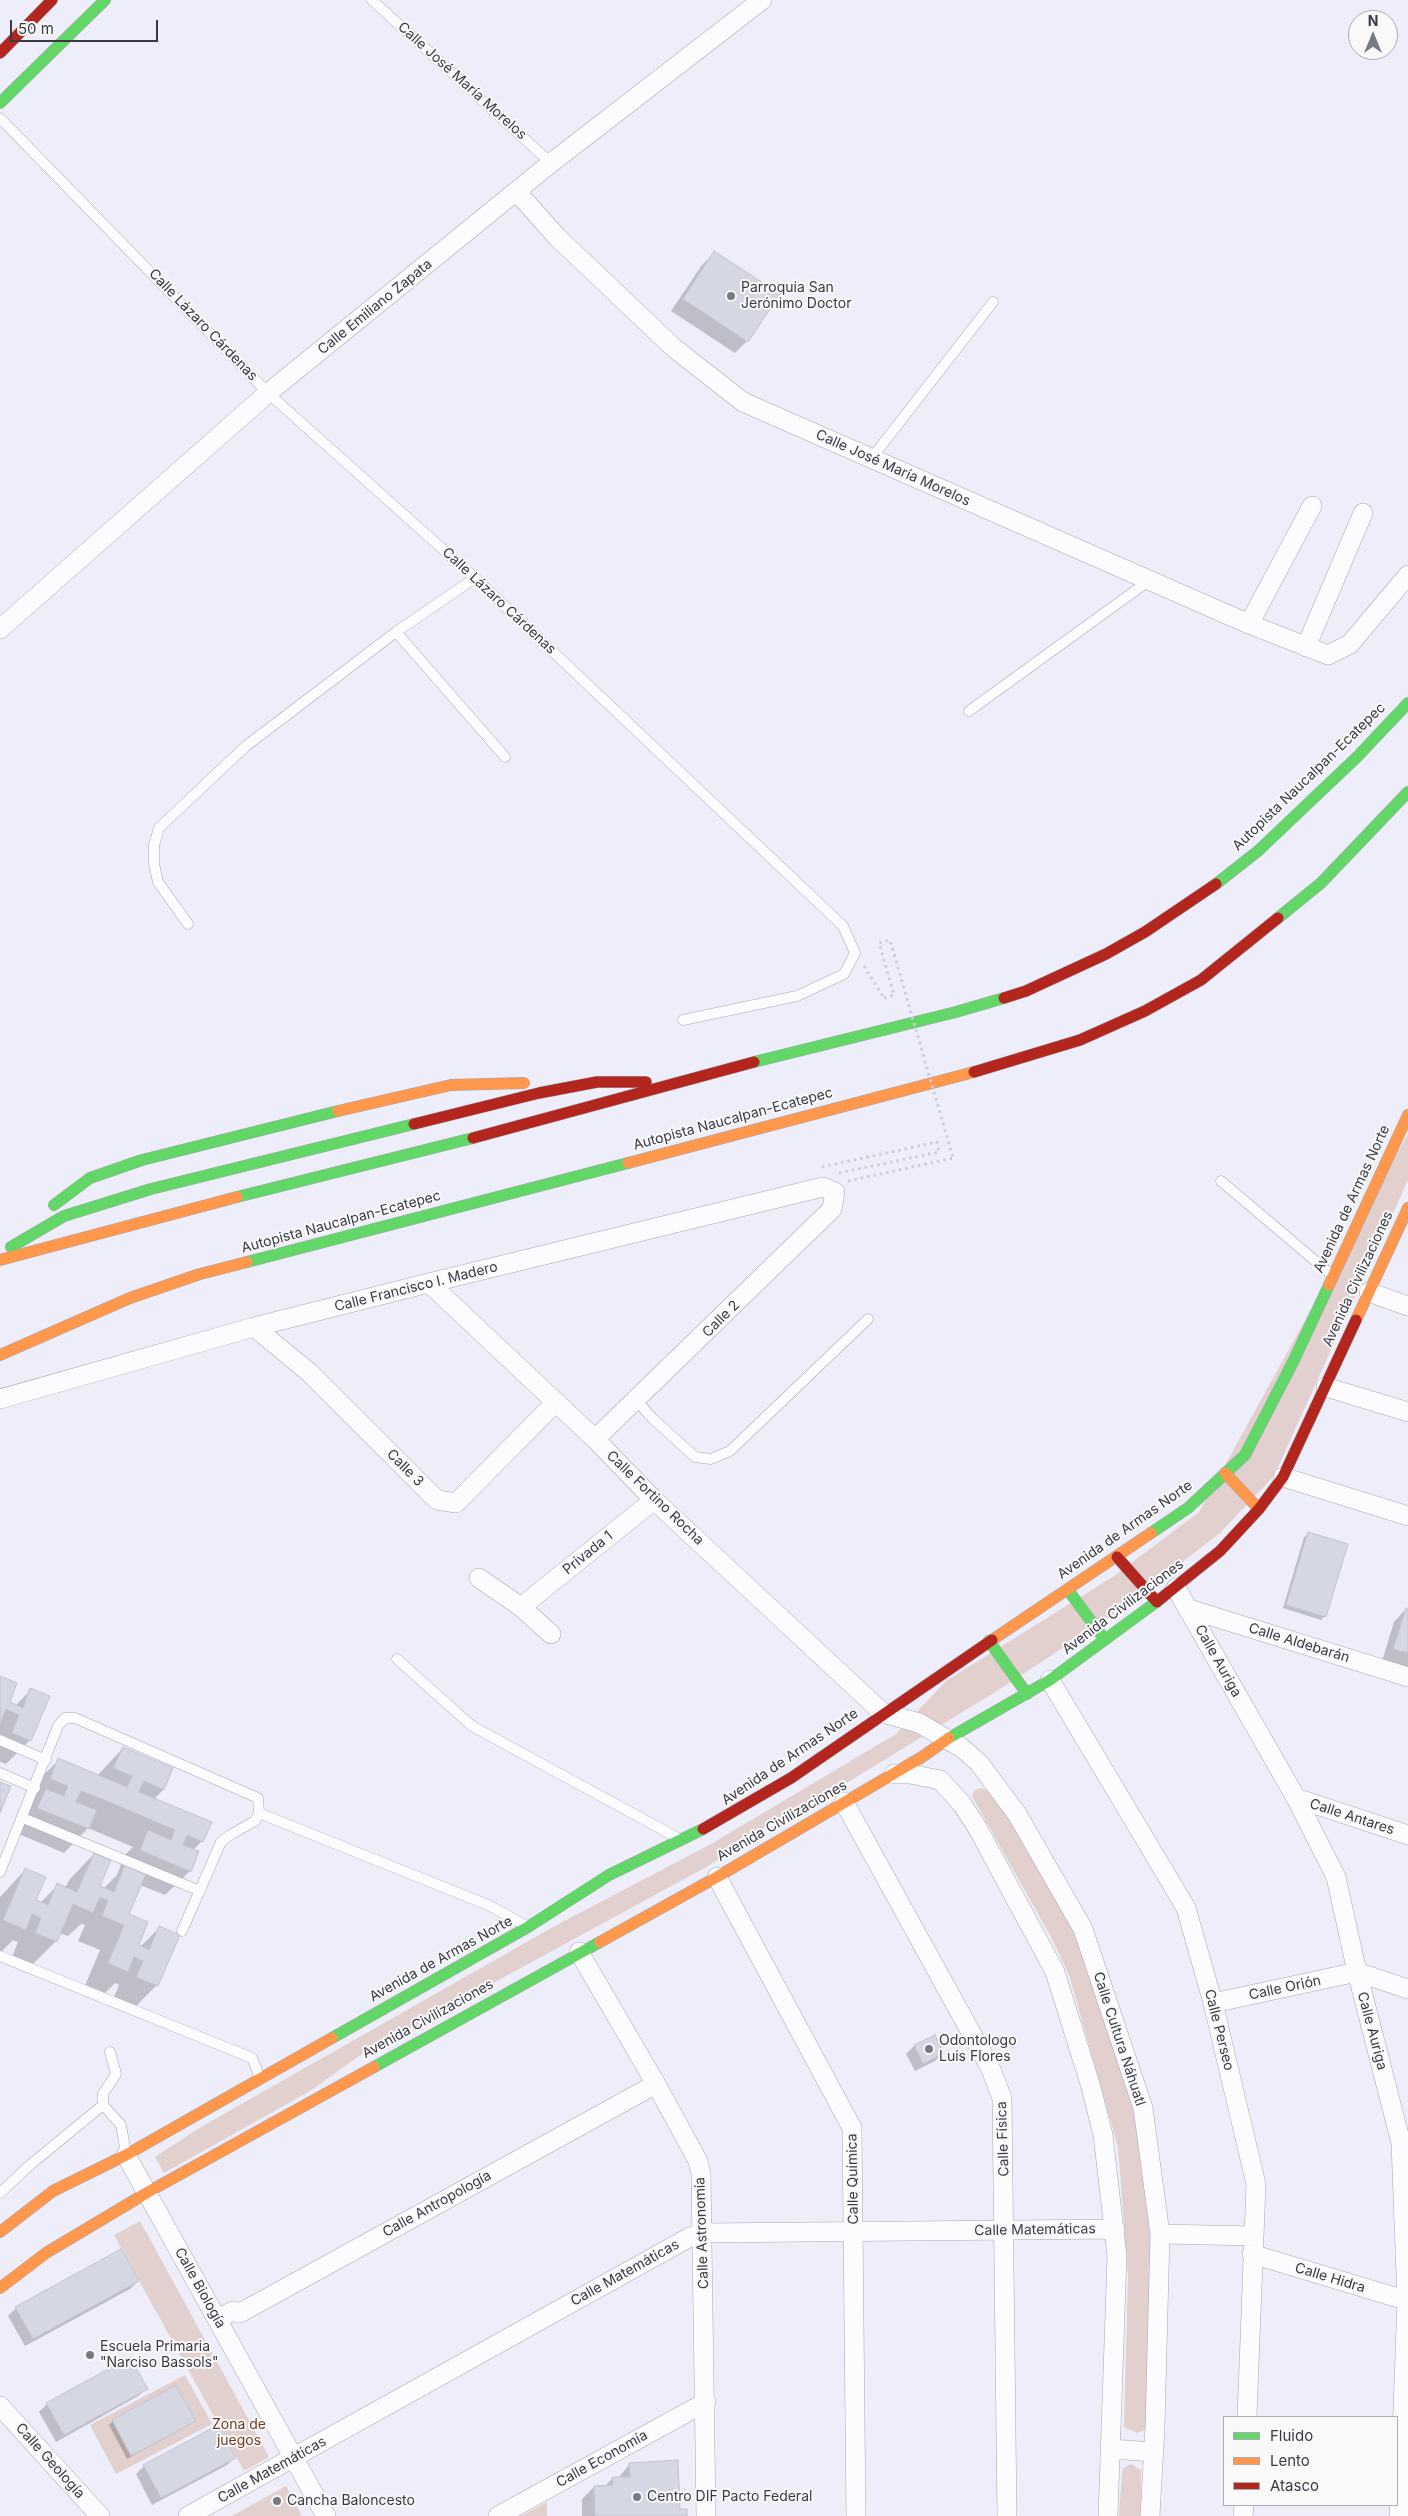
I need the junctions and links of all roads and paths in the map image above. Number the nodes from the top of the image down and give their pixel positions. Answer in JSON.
{"nodes":[{"id":1,"x":52,"y":0,"type":"edge"},
{"id":2,"x":105,"y":0,"type":"edge"},
{"id":3,"x":372,"y":0,"type":"edge"},
{"id":4,"x":762,"y":0,"type":"edge"},
{"id":5,"x":0,"y":53,"type":"edge"},
{"id":6,"x":0,"y":103,"type":"edge"},
{"id":7,"x":0,"y":118,"type":"edge"},
{"id":8,"x":551,"y":162,"type":"junction"},
{"id":9,"x":517,"y":192,"type":"junction"},
{"id":10,"x":993,"y":302,"type":"dead end"},
{"id":11,"x":268,"y":393,"type":"junction"},
{"id":12,"x":871,"y":458,"type":"junction"},
{"id":13,"x":1312,"y":506,"type":"dead end"},
{"id":14,"x":1363,"y":513,"type":"dead end"},
{"id":15,"x":1408,"y":575,"type":"edge"},
{"id":16,"x":475,"y":578,"type":"junction"},
{"id":17,"x":1150,"y":580,"type":"junction"},
{"id":18,"x":1249,"y":624,"type":"junction"},
{"id":19,"x":0,"y":629,"type":"edge"},
{"id":20,"x":396,"y":632,"type":"junction"},
{"id":21,"x":1306,"y":648,"type":"junction"},
{"id":22,"x":1408,"y":703,"type":"edge"},
{"id":23,"x":969,"y":711,"type":"dead end"},
{"id":24,"x":505,"y":757,"type":"dead end"},
{"id":25,"x":1408,"y":792,"type":"edge"},
{"id":26,"x":188,"y":924,"type":"dead end"},
{"id":27,"x":855,"y":953,"type":"junction"},
{"id":28,"x":683,"y":1020,"type":"dead end"},
{"id":29,"x":524,"y":1082,"type":"junction"},
{"id":30,"x":597,"y":1082,"type":"junction"},
{"id":31,"x":674,"y":1082,"type":"junction"},
{"id":32,"x":463,"y":1096,"type":"dead end"},
{"id":33,"x":568,"y":1100,"type":"dead end"},
{"id":34,"x":1408,"y":1115,"type":"edge"},
{"id":35,"x":525,"y":1136,"type":"dead end"},
{"id":36,"x":358,"y":1150,"type":"dead end"},
{"id":37,"x":1389,"y":1153,"type":"junction"},
{"id":38,"x":1402,"y":1159,"type":"dead end"},
{"id":39,"x":821,"y":1167,"type":"dead end"},
{"id":40,"x":237,"y":1180,"type":"dead end"},
{"id":41,"x":1221,"y":1181,"type":"dead end"},
{"id":42,"x":839,"y":1182,"type":"junction"},
{"id":43,"x":92,"y":1190,"type":"dead end"},
{"id":44,"x":1408,"y":1208,"type":"edge"},
{"id":45,"x":47,"y":1211,"type":"junction"},
{"id":46,"x":71,"y":1229,"type":"dead end"},
{"id":47,"x":95,"y":1247,"type":"dead end"},
{"id":48,"x":2,"y":1249,"type":"edge"},
{"id":49,"x":0,"y":1260,"type":"edge"},
{"id":50,"x":0,"y":1264,"type":"edge"},
{"id":51,"x":1333,"y":1275,"type":"junction"},
{"id":52,"x":429,"y":1283,"type":"junction"},
{"id":53,"x":1369,"y":1292,"type":"junction"},
{"id":54,"x":1408,"y":1306,"type":"edge"},
{"id":55,"x":868,"y":1319,"type":"dead end"},
{"id":56,"x":254,"y":1328,"type":"junction"},
{"id":57,"x":0,"y":1355,"type":"edge"},
{"id":58,"x":1326,"y":1387,"type":"junction"},
{"id":59,"x":0,"y":1399,"type":"edge"},
{"id":60,"x":637,"y":1401,"type":"junction"},
{"id":61,"x":556,"y":1402,"type":"junction"},
{"id":62,"x":1408,"y":1412,"type":"edge"},
{"id":63,"x":595,"y":1439,"type":"junction"},
{"id":64,"x":1225,"y":1473,"type":"junction"},
{"id":65,"x":1282,"y":1477,"type":"junction"},
{"id":66,"x":654,"y":1500,"type":"junction"},
{"id":67,"x":1259,"y":1509,"type":"junction"},
{"id":68,"x":1408,"y":1516,"type":"edge"},
{"id":69,"x":1117,"y":1557,"type":"junction"},
{"id":70,"x":479,"y":1578,"type":"dead end"},
{"id":71,"x":1176,"y":1588,"type":"junction"},
{"id":72,"x":1068,"y":1590,"type":"junction"},
{"id":73,"x":1157,"y":1602,"type":"junction"},
{"id":74,"x":521,"y":1607,"type":"junction"},
{"id":75,"x":1189,"y":1610,"type":"junction"},
{"id":76,"x":551,"y":1634,"type":"dead end"},
{"id":77,"x":1105,"y":1640,"type":"junction"},
{"id":78,"x":989,"y":1641,"type":"junction"},
{"id":79,"x":397,"y":1659,"type":"dead end"},
{"id":80,"x":1408,"y":1677,"type":"edge"},
{"id":81,"x":1050,"y":1680,"type":"junction"},
{"id":82,"x":1028,"y":1694,"type":"junction"},
{"id":83,"x":883,"y":1713,"type":"junction"},
{"id":84,"x":0,"y":1740,"type":"edge"},
{"id":85,"x":947,"y":1740,"type":"junction"},
{"id":86,"x":46,"y":1760,"type":"junction"},
{"id":87,"x":0,"y":1773,"type":"edge"},
{"id":88,"x":892,"y":1774,"type":"junction"},
{"id":89,"x":35,"y":1788,"type":"junction"},
{"id":90,"x":1296,"y":1798,"type":"junction"},
{"id":91,"x":844,"y":1802,"type":"junction"},
{"id":92,"x":260,"y":1813,"type":"junction"},
{"id":93,"x":23,"y":1818,"type":"junction"},
{"id":94,"x":1408,"y":1835,"type":"edge"},
{"id":95,"x":680,"y":1839,"type":"junction"},
{"id":96,"x":0,"y":1872,"type":"edge"},
{"id":97,"x":716,"y":1877,"type":"junction"},
{"id":98,"x":200,"y":1890,"type":"junction"},
{"id":99,"x":528,"y":1927,"type":"junction"},
{"id":100,"x":182,"y":1931,"type":"dead end"},
{"id":101,"x":579,"y":1952,"type":"junction"},
{"id":102,"x":0,"y":1956,"type":"edge"},
{"id":103,"x":1357,"y":1972,"type":"junction"},
{"id":104,"x":1408,"y":1989,"type":"edge"},
{"id":105,"x":1213,"y":2003,"type":"junction"},
{"id":106,"x":110,"y":2052,"type":"dead end"},
{"id":107,"x":260,"y":2078,"type":"junction"},
{"id":108,"x":656,"y":2084,"type":"junction"},
{"id":109,"x":103,"y":2105,"type":"junction"},
{"id":110,"x":1405,"y":2144,"type":"edge"},
{"id":111,"x":126,"y":2155,"type":"junction"},
{"id":112,"x":148,"y":2192,"type":"junction"},
{"id":113,"x":0,"y":2193,"type":"edge"},
{"id":114,"x":1115,"y":2229,"type":"junction"},
{"id":115,"x":1005,"y":2231,"type":"junction"},
{"id":116,"x":0,"y":2232,"type":"edge"},
{"id":117,"x":703,"y":2233,"type":"junction"},
{"id":118,"x":854,"y":2233,"type":"junction"},
{"id":119,"x":1160,"y":2234,"type":"junction"},
{"id":120,"x":1253,"y":2245,"type":"junction"},
{"id":121,"x":0,"y":2288,"type":"edge"},
{"id":122,"x":1407,"y":2301,"type":"edge"},
{"id":123,"x":218,"y":2319,"type":"junction"},
{"id":124,"x":706,"y":2402,"type":"junction"},
{"id":125,"x":0,"y":2406,"type":"edge"},
{"id":126,"x":1247,"y":2416,"type":"edge"},
{"id":127,"x":1405,"y":2419,"type":"edge"},
{"id":128,"x":1112,"y":2449,"type":"junction"},
{"id":129,"x":1154,"y":2452,"type":"junction"},
{"id":130,"x":293,"y":2459,"type":"junction"},
{"id":131,"x":100,"y":2516,"type":"edge"},
{"id":132,"x":188,"y":2516,"type":"edge"},
{"id":133,"x":326,"y":2516,"type":"edge"},
{"id":134,"x":498,"y":2516,"type":"edge"},
{"id":135,"x":706,"y":2516,"type":"edge"},
{"id":136,"x":856,"y":2516,"type":"edge"},
{"id":137,"x":1007,"y":2516,"type":"edge"},
{"id":138,"x":1108,"y":2516,"type":"edge"},
{"id":139,"x":1150,"y":2516,"type":"edge"},
{"id":140,"x":1399,"y":2516,"type":"edge"}],
"edges":[{"from":1,"to":5,"type":"main road"},
{"from":2,"to":6,"type":"main road"},
{"from":3,"to":8,"type":"lane","name":"Calle José María Morelos"},
{"from":4,"to":8,"type":"street","name":"Calle Emiliano Zapata"},
{"from":7,"to":11,"type":"lane","name":"Calle Lázaro Cárdenas"},
{"from":8,"to":9,"type":"street","name":"Calle Emiliano Zapata"},
{"from":9,"to":11,"type":"street","name":"Calle Emiliano Zapata"},
{"from":9,"to":12,"type":"street","name":"Calle José María Morelos"},
{"from":10,"to":12,"type":"lane"},
{"from":11,"to":16,"type":"lane","name":"Calle Lázaro Cárdenas"},
{"from":11,"to":19,"type":"street","name":"Calle Emiliano Zapata"},
{"from":12,"to":17,"type":"street","name":"Calle José María Morelos"},
{"from":13,"to":18,"type":"street"},
{"from":14,"to":21,"type":"street"},
{"from":15,"to":21,"type":"street","name":"Calle José María Morelos"},
{"from":16,"to":20,"type":"lane"},
{"from":16,"to":27,"type":"lane","name":"Calle Lázaro Cárdenas"},
{"from":17,"to":18,"type":"street","name":"Calle José María Morelos"},
{"from":17,"to":23,"type":"lane"},
{"from":18,"to":21,"type":"street","name":"Calle José María Morelos"},
{"from":20,"to":24,"type":"lane"},
{"from":20,"to":26,"type":"lane"},
{"from":22,"to":31,"type":"main road","name":"Autopista Naucalpan-Ecatepec"},
{"from":25,"to":57,"type":"main road","name":"Autopista Naucalpan-Ecatepec"},
{"from":27,"to":28,"type":"lane"},
{"from":27,"to":42,"type":"path","bridge":true},
{"from":29,"to":30,"type":"main road","name":"Autopista Naucalpan-Ecatepec"},
{"from":29,"to":32,"type":"main road","name":"Autopista Naucalpan-Ecatepec"},
{"from":29,"to":45,"type":"main road","name":"Autopista Naucalpan-Ecatepec"},
{"from":30,"to":31,"type":"main road","name":"Autopista Naucalpan-Ecatepec"},
{"from":30,"to":48,"type":"main road","name":"Autopista Naucalpan-Ecatepec"},
{"from":31,"to":33,"type":"main road","name":"Autopista Naucalpan-Ecatepec"},
{"from":31,"to":35,"type":"main road","name":"Autopista Naucalpan-Ecatepec"},
{"from":31,"to":49,"type":"main road","name":"Autopista Naucalpan-Ecatepec"},
{"from":34,"to":37,"type":"main road","name":"Avenida de Armas Norte"},
{"from":36,"to":40,"type":"main road"},
{"from":37,"to":38,"type":"main road"},
{"from":37,"to":51,"type":"main road","name":"Avenida de Armas Norte"},
{"from":39,"to":42,"type":"path"},
{"from":41,"to":51,"type":"lane"},
{"from":42,"to":52,"type":"street","name":"Calle Francisco I. Madero"},
{"from":42,"to":60,"type":"street","name":"Calle 2"},
{"from":43,"to":45,"type":"main road","name":"Autopista Naucalpan-Ecatepec"},
{"from":44,"to":53,"type":"main road","name":"Avenida Civilizaciones"},
{"from":45,"to":48,"type":"main road","name":"Autopista Naucalpan-Ecatepec"},
{"from":46,"to":48,"type":"main road"},
{"from":47,"to":50,"type":"main road"},
{"from":51,"to":64,"type":"main road","name":"Avenida de Armas Norte"},
{"from":52,"to":56,"type":"street","name":"Calle Francisco I. Madero"},
{"from":52,"to":61,"type":"street","name":"Calle Fortino Rocha"},
{"from":53,"to":54,"type":"street"},
{"from":53,"to":58,"type":"main road","name":"Avenida Civilizaciones"},
{"from":55,"to":60,"type":"lane"},
{"from":56,"to":59,"type":"street","name":"Calle Francisco I. Madero"},
{"from":56,"to":61,"type":"street","name":"Calle 3"},
{"from":58,"to":62,"type":"street"},
{"from":58,"to":65,"type":"main road","name":"Avenida Civilizaciones"},
{"from":60,"to":63,"type":"street","name":"Calle 2"},
{"from":61,"to":63,"type":"street","name":"Calle Fortino Rocha"},
{"from":63,"to":66,"type":"street","name":"Calle Fortino Rocha"},
{"from":64,"to":67,"type":"main road"},
{"from":64,"to":69,"type":"main road","name":"Avenida de Armas Norte"},
{"from":65,"to":67,"type":"main road","name":"Avenida Civilizaciones"},
{"from":65,"to":68,"type":"street"},
{"from":66,"to":74,"type":"street","name":"Privada 1"},
{"from":66,"to":83,"type":"street","name":"Calle Fortino Rocha"},
{"from":67,"to":71,"type":"main road","name":"Avenida Civilizaciones"},
{"from":69,"to":72,"type":"main road","name":"Avenida de Armas Norte"},
{"from":69,"to":73,"type":"main road"},
{"from":70,"to":74,"type":"street"},
{"from":71,"to":73,"type":"main road","name":"Avenida Civilizaciones"},
{"from":71,"to":75,"type":"street","name":"Calle Auriga"},
{"from":72,"to":77,"type":"main road"},
{"from":72,"to":78,"type":"main road","name":"Avenida de Armas Norte"},
{"from":73,"to":77,"type":"main road","name":"Avenida Civilizaciones"},
{"from":74,"to":76,"type":"street"},
{"from":75,"to":80,"type":"street","name":"Calle Aldebarán"},
{"from":75,"to":90,"type":"street","name":"Calle Auriga"},
{"from":77,"to":81,"type":"main road","name":"Avenida Civilizaciones"},
{"from":78,"to":82,"type":"main road"},
{"from":78,"to":83,"type":"main road","name":"Avenida de Armas Norte"},
{"from":79,"to":95,"type":"lane"},
{"from":81,"to":82,"type":"main road","name":"Avenida Civilizaciones"},
{"from":81,"to":105,"type":"street","name":"Calle Perseo"},
{"from":82,"to":85,"type":"main road","name":"Avenida Civilizaciones"},
{"from":83,"to":85,"type":"street","name":"Calle Cultura Náhuatl"},
{"from":83,"to":95,"type":"main road","name":"Avenida de Armas Norte"},
{"from":84,"to":86,"type":"lane"},
{"from":85,"to":88,"type":"main road","name":"Avenida Civilizaciones"},
{"from":85,"to":119,"type":"street","name":"Calle Cultura Náhuatl"},
{"from":86,"to":89,"type":"lane"},
{"from":86,"to":92,"type":"lane"},
{"from":87,"to":89,"type":"lane"},
{"from":88,"to":91,"type":"main road","name":"Avenida Civilizaciones"},
{"from":88,"to":114,"type":"street"},
{"from":89,"to":93,"type":"lane"},
{"from":90,"to":94,"type":"street","name":"Calle Antares"},
{"from":90,"to":103,"type":"street","name":"Calle Auriga"},
{"from":91,"to":97,"type":"main road","name":"Avenida Civilizaciones"},
{"from":91,"to":115,"type":"street","name":"Calle Física"},
{"from":92,"to":98,"type":"lane"},
{"from":92,"to":99,"type":"lane"},
{"from":93,"to":96,"type":"lane"},
{"from":93,"to":98,"type":"lane"},
{"from":95,"to":99,"type":"main road","name":"Avenida de Armas Norte"},
{"from":97,"to":101,"type":"main road","name":"Avenida Civilizaciones"},
{"from":97,"to":118,"type":"street","name":"Calle Química"},
{"from":98,"to":100,"type":"lane"},
{"from":99,"to":107,"type":"main road","name":"Avenida de Armas Norte"},
{"from":101,"to":108,"type":"street","name":"Calle Astronomía"},
{"from":101,"to":112,"type":"main road","name":"Avenida Civilizaciones"},
{"from":102,"to":107,"type":"lane"},
{"from":103,"to":104,"type":"street"},
{"from":103,"to":105,"type":"street","name":"Calle Orión"},
{"from":103,"to":110,"type":"street","name":"Calle Auriga"},
{"from":105,"to":120,"type":"street","name":"Calle Perseo"},
{"from":106,"to":109,"type":"lane"},
{"from":107,"to":111,"type":"main road","name":"Avenida de Armas Norte"},
{"from":108,"to":117,"type":"street","name":"Calle Astronomía"},
{"from":108,"to":123,"type":"street","name":"Calle Antropología"},
{"from":109,"to":111,"type":"lane"},
{"from":109,"to":113,"type":"lane"},
{"from":110,"to":122,"type":"street","name":"Calle Auriga"},
{"from":111,"to":112,"type":"street","name":"Calle Biología"},
{"from":111,"to":116,"type":"main road","name":"Avenida de Armas Norte"},
{"from":112,"to":121,"type":"main road","name":"Avenida Civilizaciones"},
{"from":112,"to":123,"type":"street","name":"Calle Biología"},
{"from":114,"to":115,"type":"street","name":"Calle Matemáticas"},
{"from":114,"to":128,"type":"street"},
{"from":115,"to":118,"type":"street","name":"Calle Matemáticas"},
{"from":115,"to":137,"type":"street","name":"Calle Física"},
{"from":117,"to":118,"type":"street","name":"Calle Matemáticas"},
{"from":117,"to":124,"type":"street","name":"Calle Astronomía"},
{"from":117,"to":130,"type":"street","name":"Calle Matemáticas"},
{"from":118,"to":136,"type":"street","name":"Calle Química"},
{"from":119,"to":120,"type":"street","name":"Calle Hidra"},
{"from":119,"to":129,"type":"street","name":"Calle Cultura Náhuatl"},
{"from":120,"to":122,"type":"street","name":"Calle Hidra"},
{"from":120,"to":126,"type":"street","name":"Calle Perseo"},
{"from":122,"to":127,"type":"street","name":"Calle Auriga"},
{"from":123,"to":130,"type":"street","name":"Calle Biología"},
{"from":124,"to":134,"type":"street","name":"Calle Economía"},
{"from":124,"to":135,"type":"street","name":"Calle Astronomía"},
{"from":125,"to":131,"type":"street","name":"Calle Geología"},
{"from":127,"to":140,"type":"street","name":"Calle Auriga"},
{"from":128,"to":129,"type":"street"},
{"from":128,"to":138,"type":"street"},
{"from":129,"to":139,"type":"street","name":"Calle Cultura Náhuatl"},
{"from":130,"to":132,"type":"street","name":"Calle Matemáticas"},
{"from":130,"to":133,"type":"street","name":"Calle Biología"}]}
